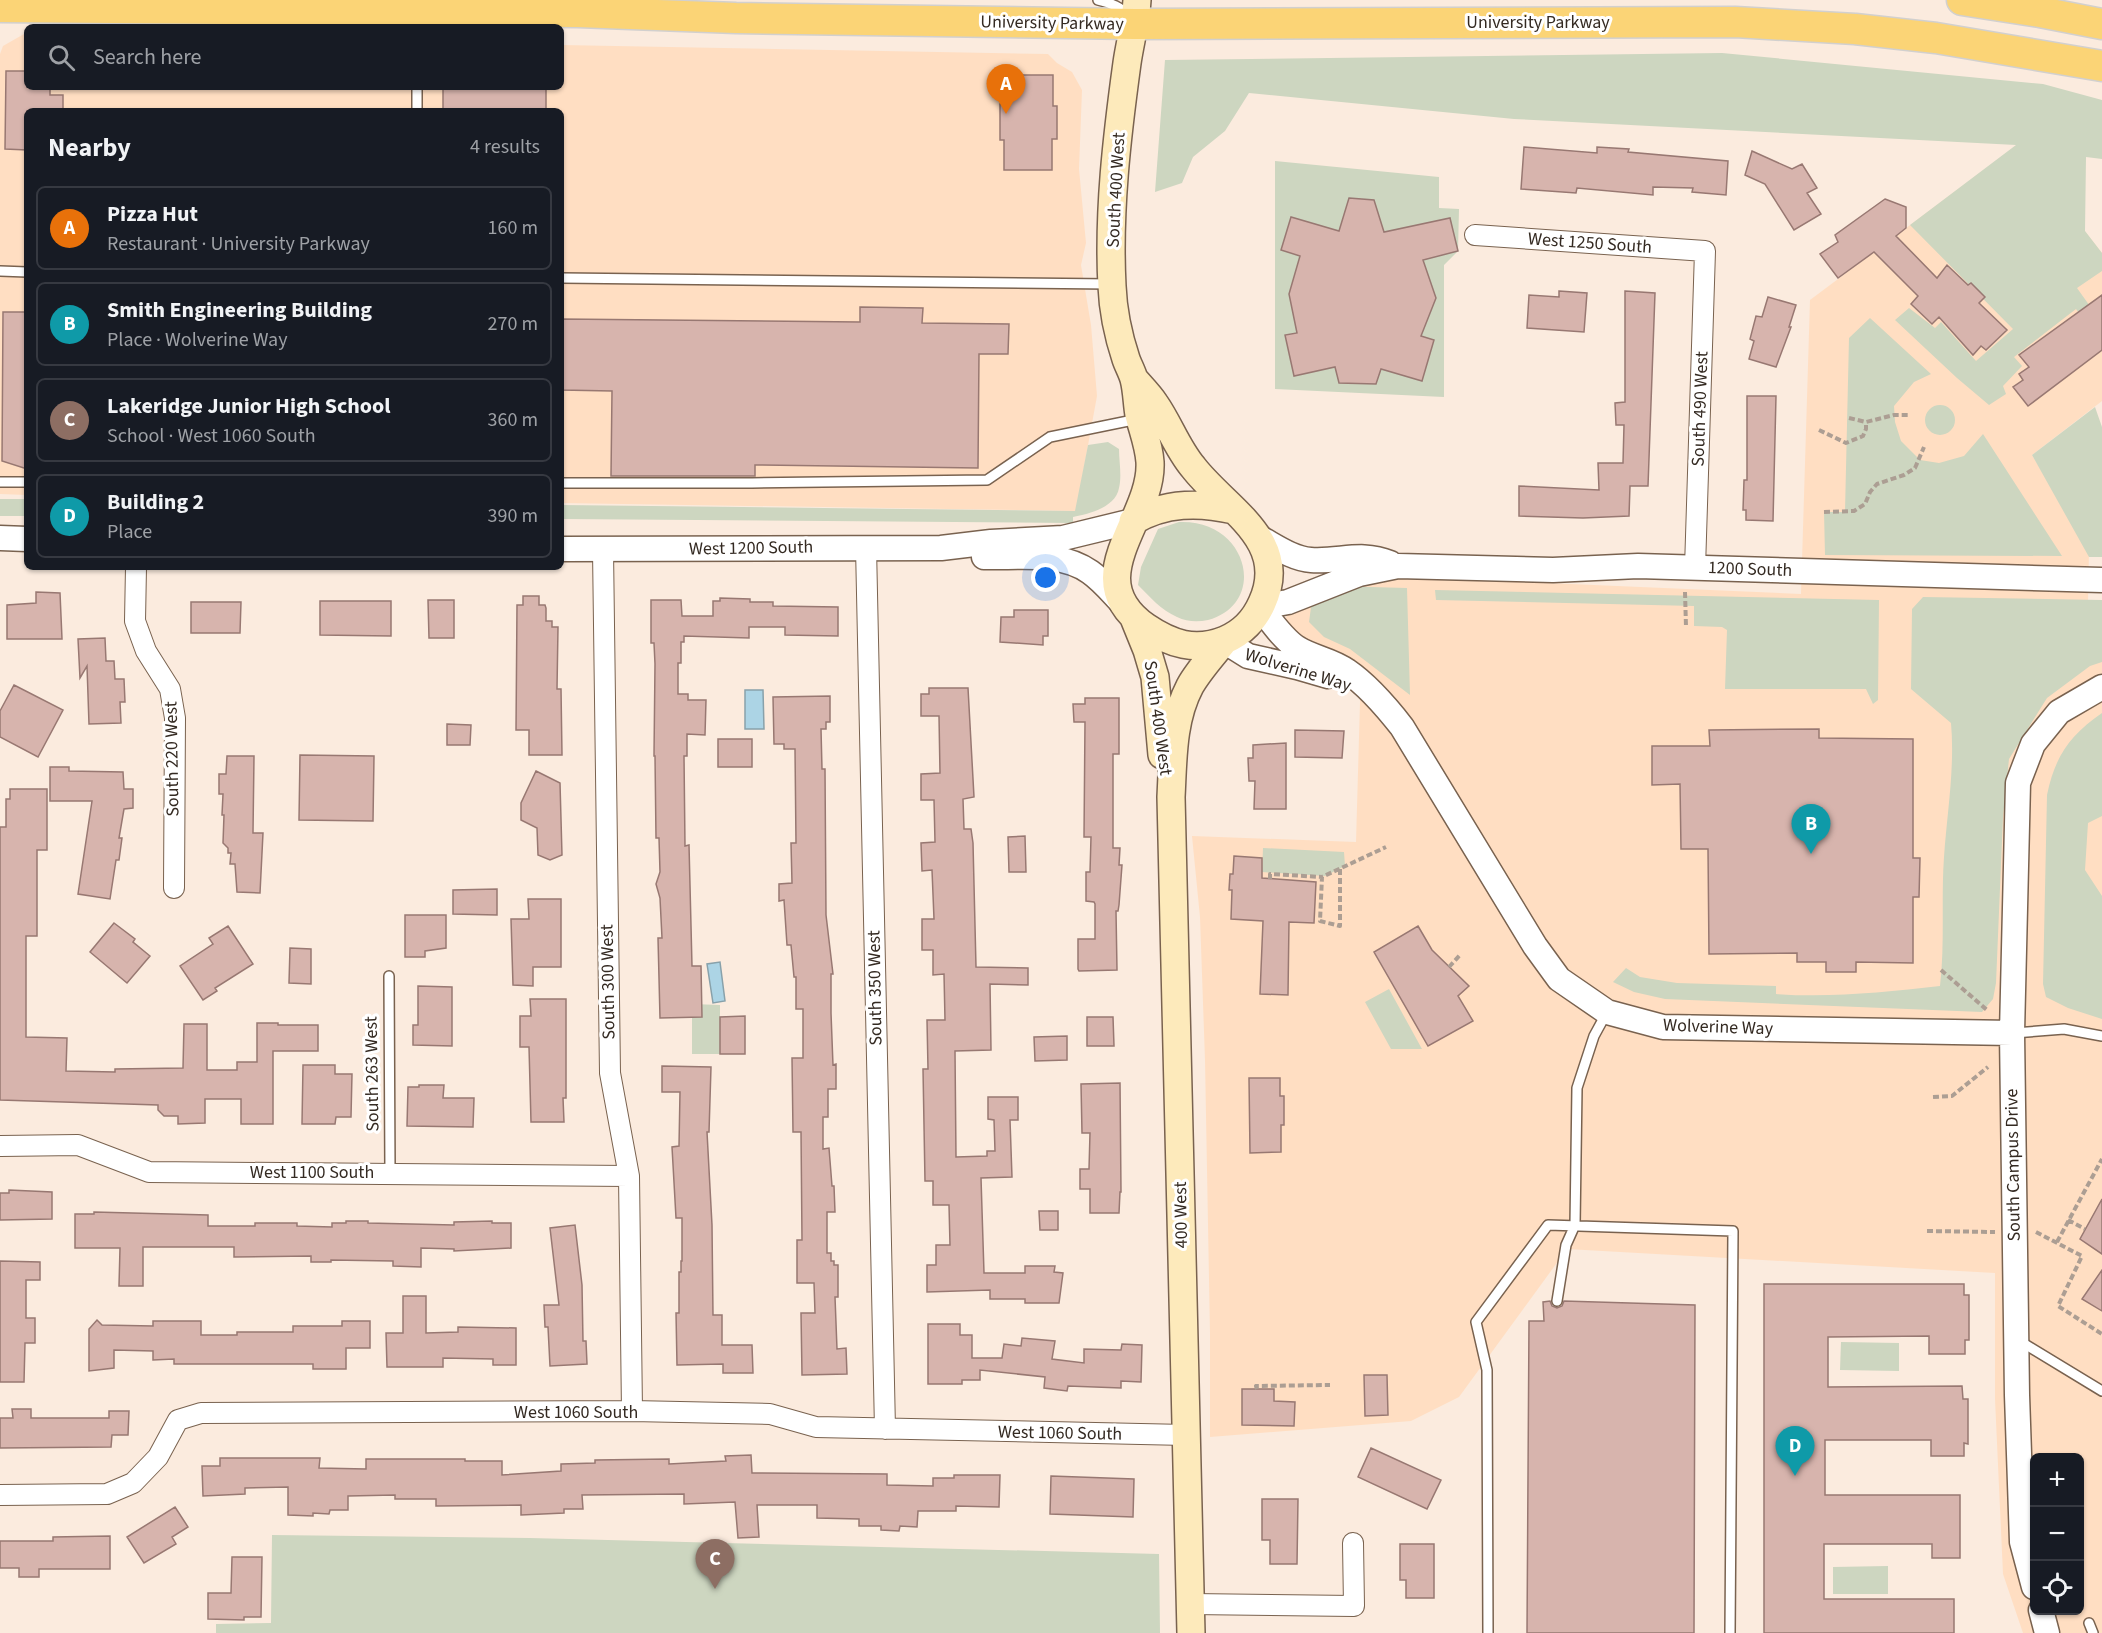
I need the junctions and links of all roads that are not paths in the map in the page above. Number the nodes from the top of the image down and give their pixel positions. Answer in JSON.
{"nodes":[{"id":1,"x":1098,"y":0,"type":"edge"},
{"id":2,"x":1962,"y":0,"type":"edge"},
{"id":3,"x":2040,"y":6,"type":"edge"},
{"id":4,"x":0,"y":7,"type":"edge"},
{"id":5,"x":1132,"y":8,"type":"edge"},
{"id":6,"x":2102,"y":24,"type":"edge"},
{"id":7,"x":2102,"y":66,"type":"edge"},
{"id":8,"x":417,"y":90,"type":"edge"},
{"id":9,"x":417,"y":108,"type":"edge"},
{"id":10,"x":1475,"y":235,"type":"dead end"},
{"id":11,"x":1705,"y":251,"type":"joint"},
{"id":12,"x":0,"y":271,"type":"edge"},
{"id":13,"x":24,"y":272,"type":"edge"},
{"id":14,"x":564,"y":278,"type":"edge"},
{"id":15,"x":1112,"y":284,"type":"junction"},
{"id":16,"x":1134,"y":379,"type":"junction"},
{"id":17,"x":1140,"y":418,"type":"junction"},
{"id":18,"x":0,"y":482,"type":"edge"},
{"id":19,"x":24,"y":482,"type":"edge"},
{"id":20,"x":564,"y":483,"type":"edge"},
{"id":21,"x":1234,"y":510,"type":"junction"},
{"id":22,"x":1133,"y":521,"type":"junction"},
{"id":23,"x":0,"y":538,"type":"edge"},
{"id":24,"x":1260,"y":538,"type":"junction"},
{"id":25,"x":24,"y":539,"type":"edge"},
{"id":26,"x":866,"y":547,"type":"junction"},
{"id":27,"x":941,"y":548,"type":"junction"},
{"id":28,"x":564,"y":549,"type":"edge"},
{"id":29,"x":603,"y":550,"type":"junction"},
{"id":30,"x":1398,"y":566,"type":"junction"},
{"id":31,"x":1695,"y":568,"type":"junction"},
{"id":32,"x":136,"y":570,"type":"edge"},
{"id":33,"x":2102,"y":580,"type":"edge"},
{"id":34,"x":1260,"y":607,"type":"junction"},
{"id":35,"x":1128,"y":610,"type":"junction"},
{"id":36,"x":1224,"y":641,"type":"junction"},
{"id":37,"x":2102,"y":687,"type":"edge"},
{"id":38,"x":1374,"y":696,"type":"junction"},
{"id":39,"x":1171,"y":797,"type":"junction"},
{"id":40,"x":174,"y":888,"type":"dead end"},
{"id":41,"x":389,"y":976,"type":"dead end"},
{"id":42,"x":1607,"y":1011,"type":"junction"},
{"id":43,"x":2012,"y":1033,"type":"junction"},
{"id":44,"x":2102,"y":1036,"type":"edge"},
{"id":45,"x":0,"y":1146,"type":"edge"},
{"id":46,"x":390,"y":1173,"type":"junction"},
{"id":47,"x":629,"y":1176,"type":"junction"},
{"id":48,"x":1575,"y":1225,"type":"junction"},
{"id":49,"x":1557,"y":1301,"type":"dead end"},
{"id":50,"x":2016,"y":1338,"type":"junction"},
{"id":51,"x":2102,"y":1391,"type":"edge"},
{"id":52,"x":632,"y":1411,"type":"junction"},
{"id":53,"x":885,"y":1429,"type":"junction"},
{"id":54,"x":1186,"y":1435,"type":"junction"},
{"id":55,"x":0,"y":1495,"type":"edge"},
{"id":56,"x":1353,"y":1543,"type":"dead end"},
{"id":57,"x":2030,"y":1572,"type":"edge"},
{"id":58,"x":1191,"y":1604,"type":"junction"},
{"id":59,"x":2042,"y":1615,"type":"edge"},
{"id":60,"x":1191,"y":1633,"type":"edge"},
{"id":61,"x":1488,"y":1633,"type":"edge"},
{"id":62,"x":1730,"y":1633,"type":"edge"},
{"id":63,"x":2048,"y":1633,"type":"edge"}],
"edges":[{"from":1,"to":5,"type":"lane"},
{"from":2,"to":3,"type":"main road"},
{"from":3,"to":6,"type":"main road"},
{"from":4,"to":5,"type":"main road","name":"University Parkway"},
{"from":5,"to":7,"type":"main road","name":"University Parkway"},
{"from":5,"to":15,"type":"main road","name":"South 400 West"},
{"from":8,"to":9,"type":"lane"},
{"from":10,"to":11,"type":"street","name":"West 1250 South"},
{"from":11,"to":31,"type":"street","name":"South 490 West"},
{"from":12,"to":13,"type":"lane"},
{"from":14,"to":15,"type":"lane"},
{"from":15,"to":16,"type":"main road","name":"South 400 West"},
{"from":16,"to":17,"type":"main road","name":"South 400 West"},
{"from":16,"to":21,"type":"main road","name":"South 400 West"},
{"from":17,"to":20,"type":"lane"},
{"from":17,"to":22,"type":"main road","name":"South 400 West"},
{"from":18,"to":19,"type":"lane"},
{"from":21,"to":22,"type":"main road"},
{"from":21,"to":24,"type":"main road"},
{"from":22,"to":27,"type":"street","name":"West 1200 South"},
{"from":22,"to":35,"type":"main road"},
{"from":23,"to":25,"type":"street"},
{"from":24,"to":30,"type":"street","name":"1200 South"},
{"from":24,"to":34,"type":"main road"},
{"from":26,"to":27,"type":"street","name":"West 1200 South"},
{"from":26,"to":29,"type":"street","name":"West 1200 South"},
{"from":26,"to":53,"type":"street","name":"South 350 West"},
{"from":27,"to":35,"type":"street","name":"West 1200 South"},
{"from":28,"to":29,"type":"street","name":"West 1200 South"},
{"from":29,"to":47,"type":"street","name":"South 300 West"},
{"from":30,"to":31,"type":"street","name":"1200 South"},
{"from":30,"to":34,"type":"street","name":"1200 South"},
{"from":31,"to":33,"type":"street","name":"1200 South"},
{"from":32,"to":40,"type":"street","name":"South 220 West"},
{"from":34,"to":36,"type":"main road"},
{"from":34,"to":38,"type":"street","name":"Wolverine Way"},
{"from":35,"to":36,"type":"main road"},
{"from":35,"to":39,"type":"main road","name":"South 400 West"},
{"from":36,"to":38,"type":"street","name":"Wolverine Way"},
{"from":36,"to":39,"type":"main road","name":"South 400 West"},
{"from":37,"to":43,"type":"street","name":"South Campus Drive"},
{"from":38,"to":42,"type":"street","name":"Wolverine Way"},
{"from":39,"to":54,"type":"main road","name":"400 West"},
{"from":41,"to":46,"type":"lane","name":"South 263 West"},
{"from":42,"to":43,"type":"street","name":"Wolverine Way"},
{"from":42,"to":48,"type":"lane"},
{"from":43,"to":44,"type":"lane"},
{"from":43,"to":50,"type":"street","name":"South Campus Drive"},
{"from":45,"to":46,"type":"street","name":"West 1100 South"},
{"from":46,"to":47,"type":"street","name":"West 1100 South"},
{"from":47,"to":52,"type":"street","name":"South 300 West"},
{"from":48,"to":49,"type":"lane"},
{"from":48,"to":61,"type":"lane"},
{"from":48,"to":62,"type":"lane"},
{"from":50,"to":51,"type":"lane"},
{"from":50,"to":57,"type":"street","name":"South Campus Drive"},
{"from":52,"to":53,"type":"street","name":"West 1060 South"},
{"from":52,"to":55,"type":"street","name":"West 1060 South"},
{"from":53,"to":54,"type":"street","name":"West 1060 South"},
{"from":54,"to":58,"type":"main road","name":"400 West"},
{"from":56,"to":58,"type":"street"},
{"from":58,"to":60,"type":"main road","name":"400 West"},
{"from":59,"to":63,"type":"street"}]}
